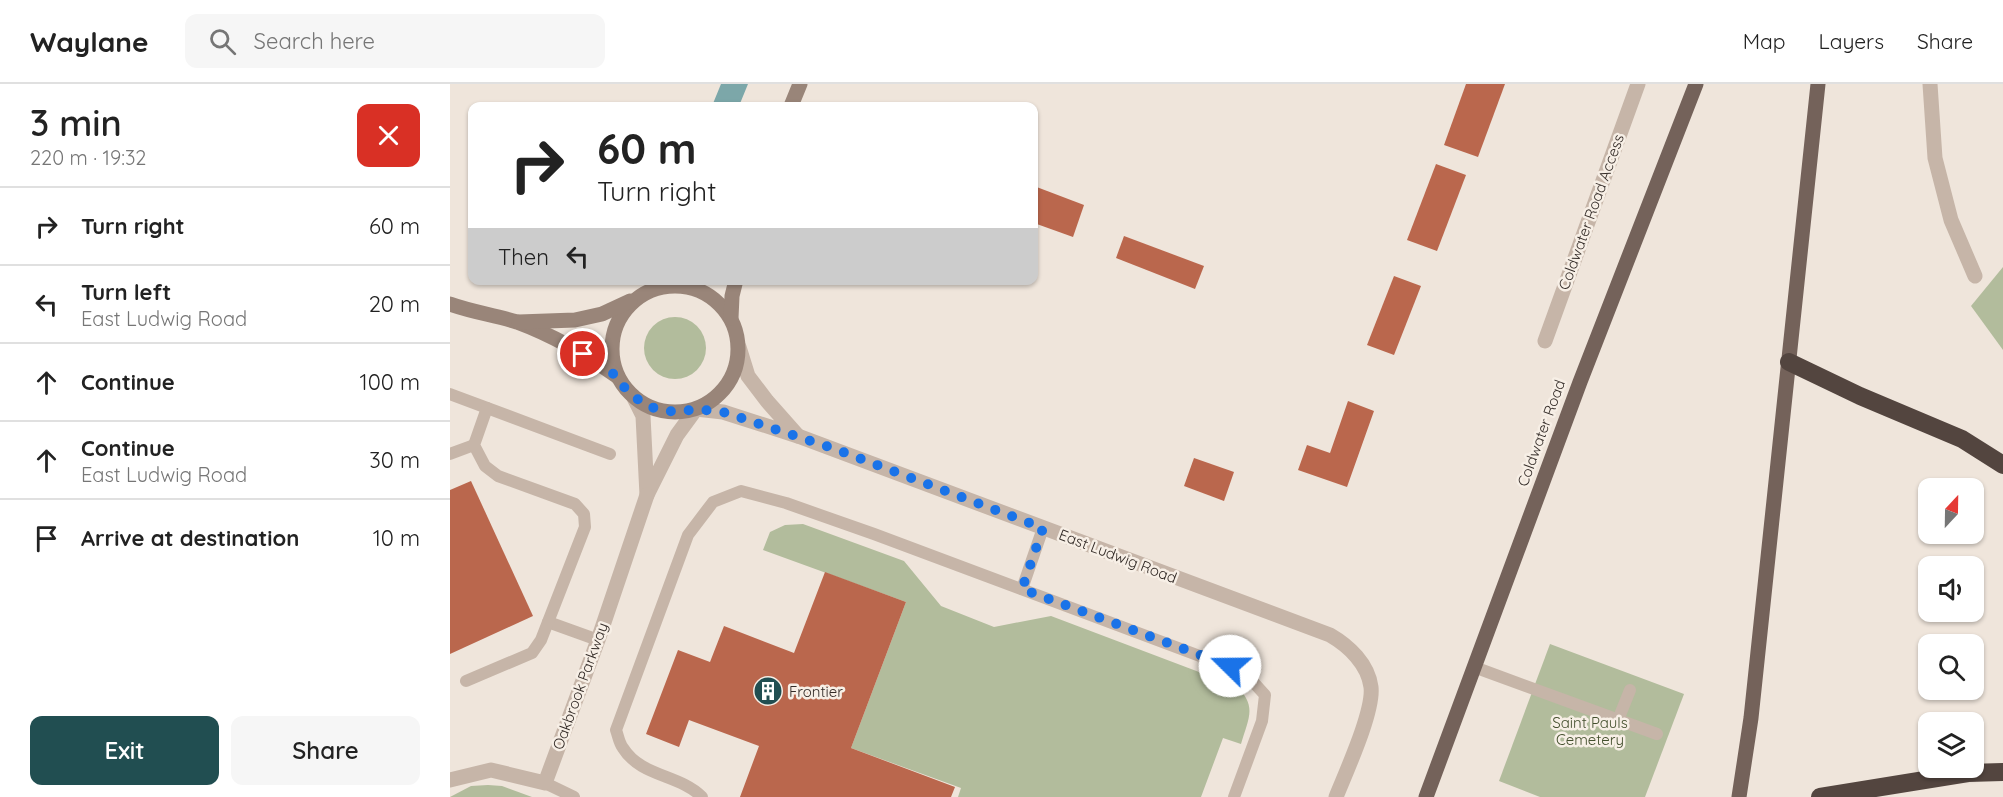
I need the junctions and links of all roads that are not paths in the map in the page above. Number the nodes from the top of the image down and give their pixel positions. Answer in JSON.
{"nodes":[{"id":1,"x":800,"y":84,"type":"edge"},
{"id":2,"x":1638,"y":84,"type":"edge"},
{"id":3,"x":1696,"y":84,"type":"edge"},
{"id":4,"x":1818,"y":84,"type":"edge"},
{"id":5,"x":1930,"y":84,"type":"edge"},
{"id":6,"x":793,"y":102,"type":"edge"},
{"id":7,"x":1975,"y":276,"type":"dead end"},
{"id":8,"x":667,"y":285,"type":"edge"},
{"id":9,"x":685,"y":285,"type":"edge"},
{"id":10,"x":735,"y":285,"type":"edge"},
{"id":11,"x":636,"y":298,"type":"junction"},
{"id":12,"x":450,"y":304,"type":"edge"},
{"id":13,"x":731,"y":318,"type":"junction"},
{"id":14,"x":516,"y":322,"type":"junction"},
{"id":15,"x":1545,"y":341,"type":"dead end"},
{"id":16,"x":739,"y":347,"type":"junction"},
{"id":17,"x":1789,"y":362,"type":"junction"},
{"id":18,"x":618,"y":377,"type":"junction"},
{"id":19,"x":450,"y":394,"type":"edge"},
{"id":20,"x":633,"y":396,"type":"junction"},
{"id":21,"x":487,"y":408,"type":"junction"},
{"id":22,"x":696,"y":409,"type":"junction"},
{"id":23,"x":798,"y":436,"type":"junction"},
{"id":24,"x":474,"y":445,"type":"junction"},
{"id":25,"x":450,"y":454,"type":"edge"},
{"id":26,"x":610,"y":454,"type":"dead end"},
{"id":27,"x":2003,"y":465,"type":"edge"},
{"id":28,"x":647,"y":495,"type":"junction"},
{"id":29,"x":1043,"y":528,"type":"junction"},
{"id":30,"x":1022,"y":589,"type":"junction"},
{"id":31,"x":548,"y":622,"type":"junction"},
{"id":32,"x":598,"y":640,"type":"junction"},
{"id":33,"x":1474,"y":667,"type":"junction"},
{"id":34,"x":466,"y":681,"type":"dead end"},
{"id":35,"x":1630,"y":690,"type":"dead end"},
{"id":36,"x":1618,"y":720,"type":"junction"},
{"id":37,"x":1657,"y":734,"type":"dead end"},
{"id":38,"x":2003,"y":772,"type":"edge"},
{"id":39,"x":451,"y":778,"type":"edge"},
{"id":40,"x":545,"y":783,"type":"junction"},
{"id":41,"x":574,"y":797,"type":"edge"},
{"id":42,"x":702,"y":797,"type":"edge"},
{"id":43,"x":1234,"y":797,"type":"edge"},
{"id":44,"x":1336,"y":797,"type":"edge"},
{"id":45,"x":1426,"y":797,"type":"edge"},
{"id":46,"x":1739,"y":797,"type":"edge"},
{"id":47,"x":1820,"y":797,"type":"edge"}],
"edges":[{"from":1,"to":6,"type":"main road"},
{"from":2,"to":15,"type":"street","name":"Coldwater Road Access"},
{"from":3,"to":33,"type":"main road","name":"Coldwater Road"},
{"from":4,"to":17,"type":"main road"},
{"from":5,"to":7,"type":"street"},
{"from":8,"to":11,"type":"main road"},
{"from":9,"to":13,"type":"main road"},
{"from":10,"to":13,"type":"main road"},
{"from":11,"to":14,"type":"main road"},
{"from":11,"to":18,"type":"main road"},
{"from":12,"to":14,"type":"main road"},
{"from":13,"to":16,"type":"main road"},
{"from":14,"to":18,"type":"main road"},
{"from":16,"to":22,"type":"main road"},
{"from":16,"to":23,"type":"street","name":"East Ludwig Road"},
{"from":17,"to":27,"type":"highway"},
{"from":17,"to":46,"type":"main road"},
{"from":18,"to":20,"type":"main road"},
{"from":19,"to":21,"type":"lane"},
{"from":20,"to":22,"type":"main road"},
{"from":20,"to":28,"type":"street","name":"Oakbrook Parkway"},
{"from":21,"to":24,"type":"lane"},
{"from":21,"to":26,"type":"lane"},
{"from":22,"to":23,"type":"street","name":"East Ludwig Road"},
{"from":22,"to":28,"type":"street","name":"Oakbrook Parkway"},
{"from":23,"to":29,"type":"street","name":"East Ludwig Road"},
{"from":24,"to":25,"type":"lane"},
{"from":24,"to":31,"type":"lane"},
{"from":28,"to":32,"type":"street","name":"Oakbrook Parkway"},
{"from":29,"to":30,"type":"lane"},
{"from":29,"to":44,"type":"street","name":"East Ludwig Road"},
{"from":30,"to":42,"type":"lane"},
{"from":30,"to":43,"type":"lane"},
{"from":31,"to":32,"type":"lane"},
{"from":31,"to":34,"type":"lane"},
{"from":32,"to":40,"type":"street","name":"Oakbrook Parkway"},
{"from":33,"to":36,"type":"lane"},
{"from":33,"to":45,"type":"main road","name":"Coldwater Road"},
{"from":35,"to":36,"type":"lane"},
{"from":36,"to":37,"type":"lane"},
{"from":38,"to":47,"type":"highway"},
{"from":39,"to":40,"type":"street"},
{"from":40,"to":41,"type":"lane"}]}
